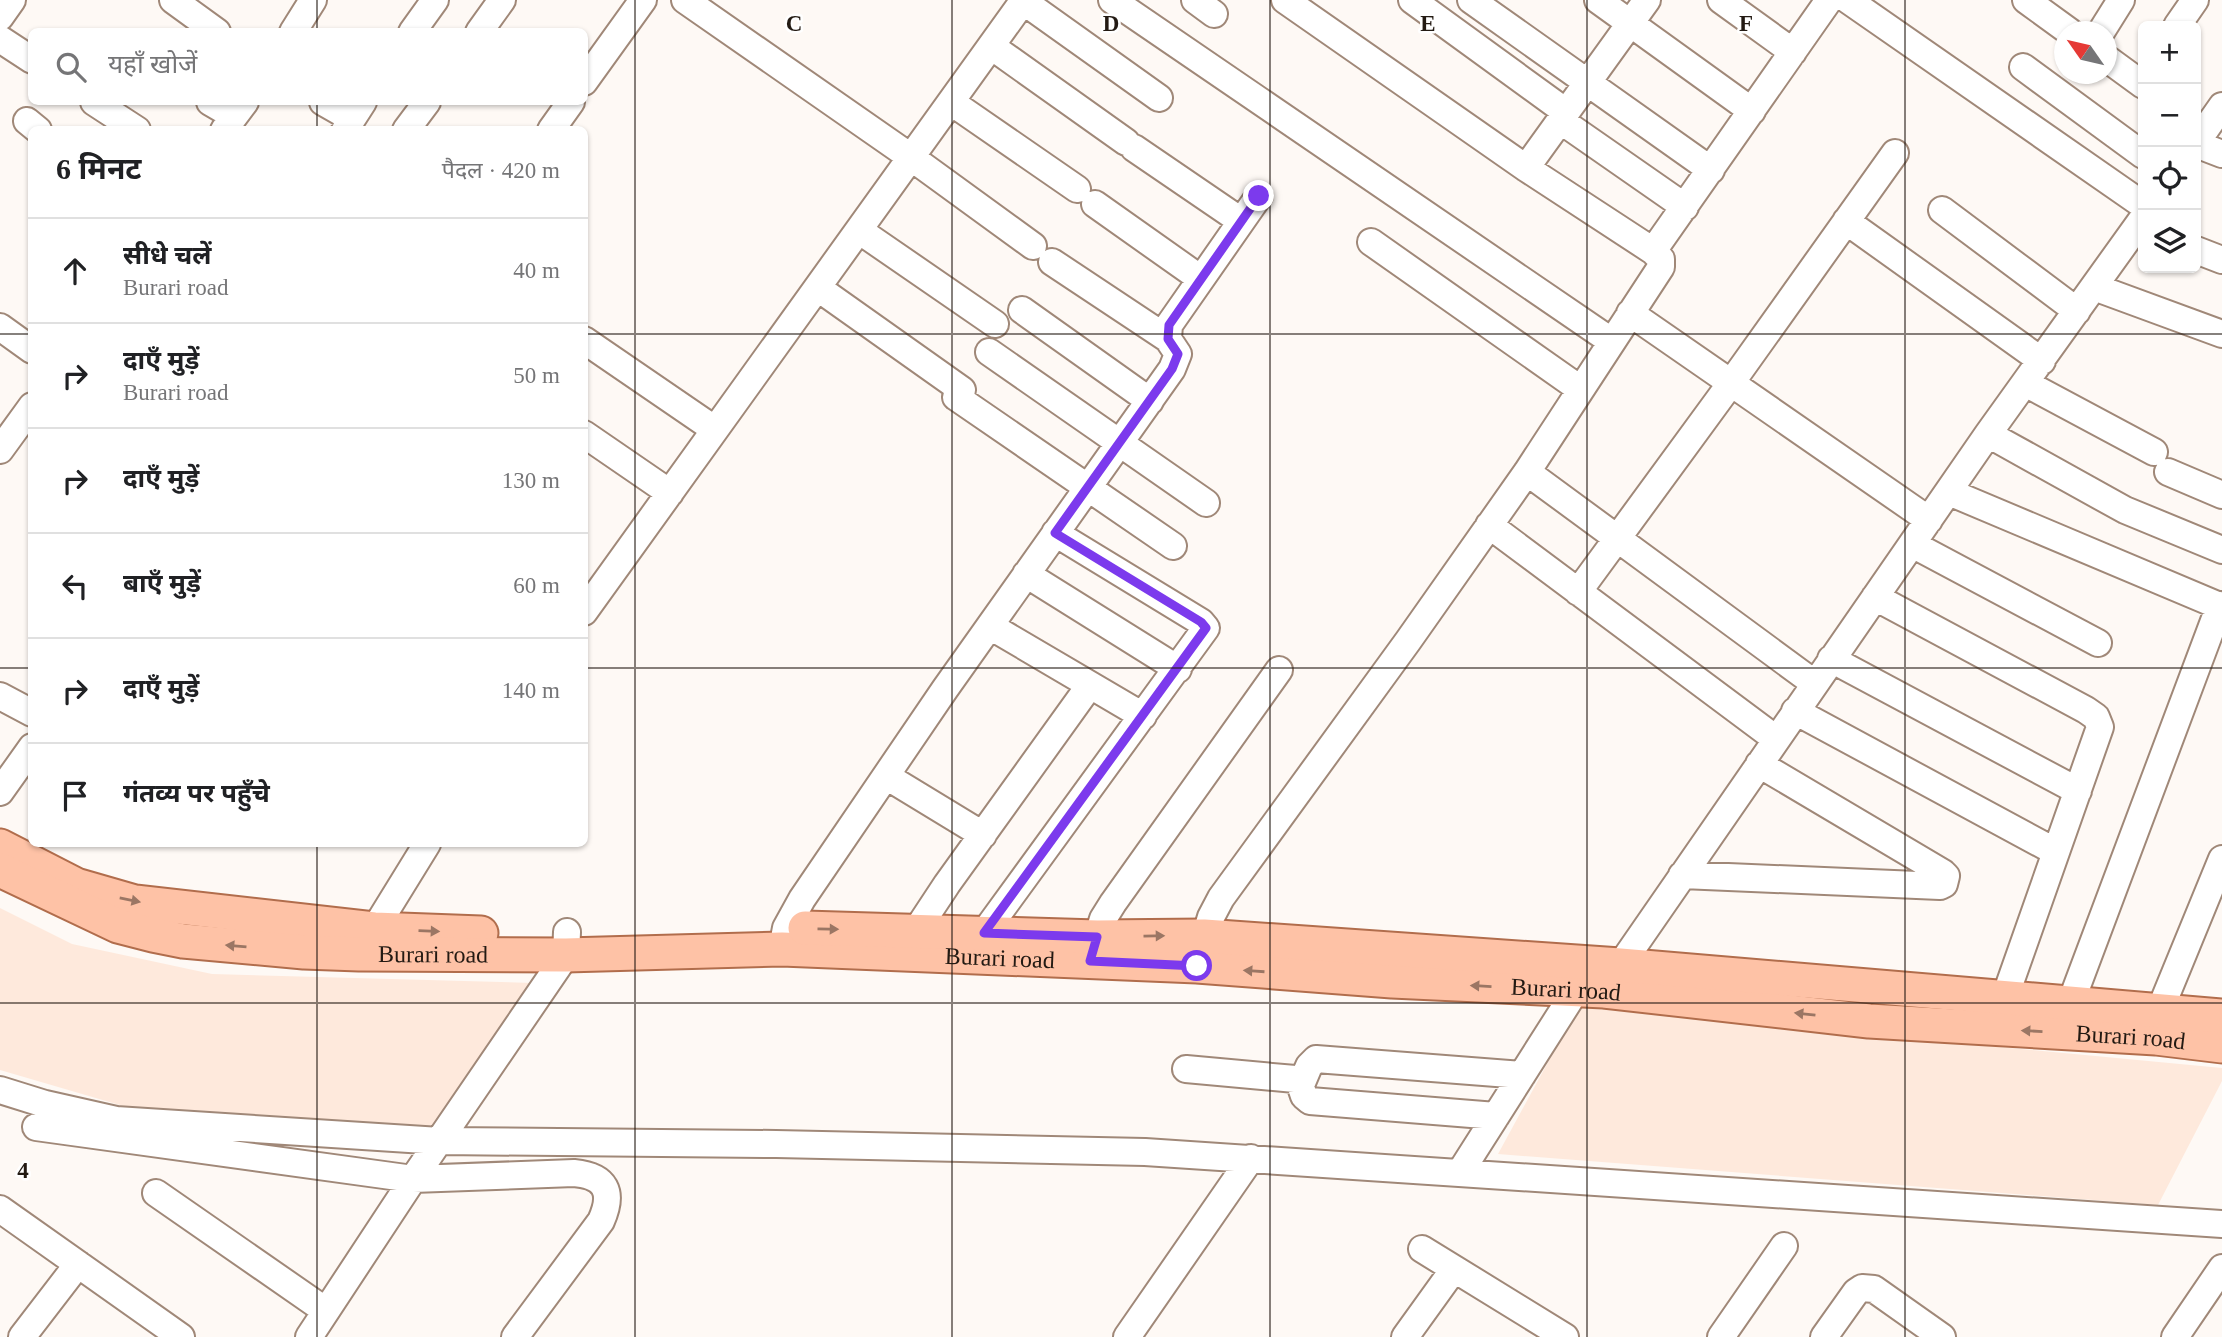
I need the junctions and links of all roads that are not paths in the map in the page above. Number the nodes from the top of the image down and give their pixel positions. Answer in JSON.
{"nodes":[{"id":1,"x":12,"y":0,"type":"edge"},
{"id":2,"x":173,"y":0,"type":"edge"},
{"id":3,"x":435,"y":0,"type":"edge"},
{"id":4,"x":502,"y":0,"type":"edge"},
{"id":5,"x":643,"y":0,"type":"edge"},
{"id":6,"x":685,"y":0,"type":"edge"},
{"id":7,"x":1112,"y":0,"type":"edge"},
{"id":8,"x":1285,"y":0,"type":"edge"},
{"id":9,"x":1471,"y":0,"type":"edge"},
{"id":10,"x":1598,"y":0,"type":"edge"},
{"id":11,"x":1647,"y":0,"type":"edge"},
{"id":12,"x":1721,"y":0,"type":"edge"},
{"id":13,"x":1829,"y":0,"type":"edge"},
{"id":14,"x":1848,"y":0,"type":"edge"},
{"id":15,"x":2121,"y":0,"type":"edge"},
{"id":16,"x":2195,"y":0,"type":"edge"},
{"id":17,"x":1024,"y":1,"type":"edge"},
{"id":18,"x":1414,"y":1,"type":"edge"},
{"id":19,"x":2038,"y":3,"type":"edge"},
{"id":20,"x":0,"y":18,"type":"edge"},
{"id":21,"x":2058,"y":21,"type":"edge"},
{"id":22,"x":2108,"y":21,"type":"edge"},
{"id":23,"x":2180,"y":21,"type":"edge"},
{"id":24,"x":1630,"y":23,"type":"junction"},
{"id":25,"x":212,"y":28,"type":"edge"},
{"id":26,"x":415,"y":28,"type":"edge"},
{"id":27,"x":482,"y":28,"type":"edge"},
{"id":28,"x":0,"y":39,"type":"edge"},
{"id":29,"x":991,"y":47,"type":"junction"},
{"id":30,"x":1793,"y":51,"type":"junction"},
{"id":31,"x":28,"y":57,"type":"edge"},
{"id":32,"x":2117,"y":65,"type":"edge"},
{"id":33,"x":2023,"y":67,"type":"dead end"},
{"id":34,"x":588,"y":76,"type":"edge"},
{"id":35,"x":2138,"y":78,"type":"edge"},
{"id":36,"x":1587,"y":82,"type":"junction"},
{"id":37,"x":1159,"y":98,"type":"dead end"},
{"id":38,"x":951,"y":102,"type":"junction"},
{"id":39,"x":99,"y":105,"type":"edge"},
{"id":40,"x":215,"y":105,"type":"edge"},
{"id":41,"x":329,"y":105,"type":"edge"},
{"id":42,"x":425,"y":105,"type":"edge"},
{"id":43,"x":569,"y":105,"type":"edge"},
{"id":44,"x":2222,"y":106,"type":"edge"},
{"id":45,"x":1752,"y":111,"type":"junction"},
{"id":46,"x":234,"y":116,"type":"edge"},
{"id":47,"x":353,"y":116,"type":"edge"},
{"id":48,"x":1563,"y":116,"type":"junction"},
{"id":49,"x":131,"y":126,"type":"edge"},
{"id":50,"x":409,"y":126,"type":"edge"},
{"id":51,"x":554,"y":126,"type":"edge"},
{"id":52,"x":2201,"y":131,"type":"edge"},
{"id":53,"x":2201,"y":137,"type":"edge"},
{"id":54,"x":2138,"y":151,"type":"edge"},
{"id":55,"x":1895,"y":153,"type":"dead end"},
{"id":56,"x":2222,"y":154,"type":"edge"},
{"id":57,"x":912,"y":158,"type":"junction"},
{"id":58,"x":1526,"y":168,"type":"junction"},
{"id":59,"x":1711,"y":170,"type":"junction"},
{"id":60,"x":1259,"y":196,"type":"dead end"},
{"id":61,"x":1685,"y":208,"type":"junction"},
{"id":62,"x":1942,"y":210,"type":"dead end"},
{"id":63,"x":2138,"y":218,"type":"edge"},
{"id":64,"x":1241,"y":221,"type":"junction"},
{"id":65,"x":1846,"y":221,"type":"junction"},
{"id":66,"x":2138,"y":224,"type":"edge"},
{"id":67,"x":860,"y":231,"type":"junction"},
{"id":68,"x":1371,"y":242,"type":"dead end"},
{"id":69,"x":1653,"y":251,"type":"junction"},
{"id":70,"x":2201,"y":252,"type":"edge"},
{"id":71,"x":2222,"y":260,"type":"edge"},
{"id":72,"x":1200,"y":279,"type":"junction"},
{"id":73,"x":2094,"y":287,"type":"junction"},
{"id":74,"x":818,"y":288,"type":"junction"},
{"id":75,"x":1022,"y":310,"type":"dead end"},
{"id":76,"x":2077,"y":311,"type":"junction"},
{"id":77,"x":1630,"y":313,"type":"junction"},
{"id":78,"x":995,"y":324,"type":"dead end"},
{"id":79,"x":0,"y":327,"type":"edge"},
{"id":80,"x":2222,"y":334,"type":"edge"},
{"id":81,"x":1168,"y":339,"type":"junction"},
{"id":82,"x":1611,"y":341,"type":"junction"},
{"id":83,"x":588,"y":343,"type":"edge"},
{"id":84,"x":28,"y":347,"type":"edge"},
{"id":85,"x":989,"y":352,"type":"dead end"},
{"id":86,"x":2042,"y":361,"type":"junction"},
{"id":87,"x":1731,"y":383,"type":"junction"},
{"id":88,"x":2025,"y":383,"type":"junction"},
{"id":89,"x":1580,"y":389,"type":"junction"},
{"id":90,"x":1150,"y":401,"type":"junction"},
{"id":91,"x":28,"y":412,"type":"edge"},
{"id":92,"x":714,"y":429,"type":"junction"},
{"id":93,"x":1988,"y":434,"type":"junction"},
{"id":94,"x":588,"y":437,"type":"edge"},
{"id":95,"x":1120,"y":442,"type":"junction"},
{"id":96,"x":0,"y":450,"type":"edge"},
{"id":97,"x":1527,"y":472,"type":"junction"},
{"id":98,"x":1087,"y":488,"type":"junction"},
{"id":99,"x":1949,"y":492,"type":"junction"},
{"id":100,"x":670,"y":493,"type":"junction"},
{"id":101,"x":2222,"y":495,"type":"edge"},
{"id":102,"x":1206,"y":503,"type":"dead end"},
{"id":103,"x":1930,"y":520,"type":"junction"},
{"id":104,"x":1489,"y":525,"type":"junction"},
{"id":105,"x":1055,"y":533,"type":"junction"},
{"id":106,"x":1617,"y":538,"type":"junction"},
{"id":107,"x":1912,"y":544,"type":"junction"},
{"id":108,"x":1173,"y":546,"type":"dead end"},
{"id":109,"x":2222,"y":550,"type":"edge"},
{"id":110,"x":1026,"y":574,"type":"junction"},
{"id":111,"x":595,"y":575,"type":"edge"},
{"id":112,"x":1578,"y":592,"type":"junction"},
{"id":113,"x":1875,"y":597,"type":"junction"},
{"id":114,"x":588,"y":599,"type":"edge"},
{"id":115,"x":2221,"y":606,"type":"edge"},
{"id":116,"x":990,"y":626,"type":"junction"},
{"id":117,"x":2098,"y":643,"type":"dead end"},
{"id":118,"x":1831,"y":659,"type":"junction"},
{"id":119,"x":1178,"y":669,"type":"junction"},
{"id":120,"x":1279,"y":670,"type":"dead end"},
{"id":121,"x":1814,"y":683,"type":"junction"},
{"id":122,"x":1090,"y":685,"type":"junction"},
{"id":123,"x":0,"y":696,"type":"edge"},
{"id":124,"x":28,"y":711,"type":"edge"},
{"id":125,"x":1795,"y":711,"type":"junction"},
{"id":126,"x":1143,"y":716,"type":"junction"},
{"id":127,"x":1776,"y":739,"type":"junction"},
{"id":128,"x":28,"y":753,"type":"edge"},
{"id":129,"x":1759,"y":764,"type":"junction"},
{"id":130,"x":886,"y":776,"type":"junction"},
{"id":131,"x":2078,"y":790,"type":"junction"},
{"id":132,"x":0,"y":792,"type":"edge"},
{"id":133,"x":983,"y":835,"type":"junction"},
{"id":134,"x":0,"y":846,"type":"edge"},
{"id":135,"x":426,"y":847,"type":"edge"},
{"id":136,"x":2056,"y":852,"type":"junction"},
{"id":137,"x":2222,"y":859,"type":"edge"},
{"id":138,"x":0,"y":870,"type":"edge"},
{"id":139,"x":1682,"y":875,"type":"junction"},
{"id":140,"x":2216,"y":892,"type":"edge"},
{"id":141,"x":916,"y":931,"type":"junction"},
{"id":142,"x":984,"y":933,"type":"junction"},
{"id":143,"x":784,"y":939,"type":"junction"},
{"id":144,"x":367,"y":942,"type":"junction"},
{"id":145,"x":566,"y":943,"type":"junction"},
{"id":146,"x":1093,"y":949,"type":"junction"},
{"id":147,"x":1200,"y":951,"type":"junction"},
{"id":148,"x":1600,"y":982,"type":"junction"},
{"id":149,"x":2005,"y":997,"type":"junction"},
{"id":150,"x":2071,"y":1002,"type":"junction"},
{"id":151,"x":2222,"y":1016,"type":"edge"},
{"id":152,"x":2158,"y":1024,"type":"junction"},
{"id":153,"x":2222,"y":1046,"type":"edge"},
{"id":154,"x":1186,"y":1069,"type":"dead end"},
{"id":155,"x":1522,"y":1075,"type":"junction"},
{"id":156,"x":1301,"y":1085,"type":"junction"},
{"id":157,"x":0,"y":1090,"type":"edge"},
{"id":158,"x":1496,"y":1116,"type":"junction"},
{"id":159,"x":36,"y":1128,"type":"dead end"},
{"id":160,"x":1251,"y":1158,"type":"junction"},
{"id":161,"x":426,"y":1161,"type":"junction"},
{"id":162,"x":1461,"y":1171,"type":"junction"},
{"id":163,"x":156,"y":1193,"type":"dead end"},
{"id":164,"x":0,"y":1209,"type":"edge"},
{"id":165,"x":2222,"y":1224,"type":"edge"},
{"id":166,"x":1784,"y":1246,"type":"dead end"},
{"id":167,"x":1422,"y":1249,"type":"dead end"},
{"id":168,"x":78,"y":1264,"type":"junction"},
{"id":169,"x":2222,"y":1268,"type":"edge"},
{"id":170,"x":1454,"y":1269,"type":"junction"},
{"id":171,"x":326,"y":1311,"type":"junction"},
{"id":172,"x":1531,"y":1328,"type":"edge"},
{"id":173,"x":22,"y":1337,"type":"edge"},
{"id":174,"x":181,"y":1337,"type":"edge"},
{"id":175,"x":309,"y":1337,"type":"edge"},
{"id":176,"x":515,"y":1337,"type":"edge"},
{"id":177,"x":1127,"y":1337,"type":"edge"},
{"id":178,"x":1405,"y":1337,"type":"edge"},
{"id":179,"x":1565,"y":1337,"type":"edge"},
{"id":180,"x":1721,"y":1337,"type":"edge"},
{"id":181,"x":1824,"y":1337,"type":"edge"},
{"id":182,"x":1942,"y":1337,"type":"edge"},
{"id":183,"x":2175,"y":1337,"type":"edge"}],
"edges":[{"from":1,"to":20,"type":"street"},
{"from":2,"to":25,"type":"street"},
{"from":3,"to":26,"type":"street"},
{"from":4,"to":27,"type":"street"},
{"from":5,"to":34,"type":"street"},
{"from":6,"to":57,"type":"street"},
{"from":7,"to":82,"type":"street"},
{"from":8,"to":58,"type":"street"},
{"from":9,"to":36,"type":"street"},
{"from":10,"to":24,"type":"street"},
{"from":11,"to":24,"type":"street"},
{"from":12,"to":30,"type":"street"},
{"from":13,"to":30,"type":"street"},
{"from":14,"to":63,"type":"street"},
{"from":15,"to":22,"type":"street"},
{"from":16,"to":23,"type":"street"},
{"from":17,"to":29,"type":"street"},
{"from":17,"to":37,"type":"street"},
{"from":18,"to":48,"type":"street"},
{"from":19,"to":21,"type":"street"},
{"from":24,"to":36,"type":"street"},
{"from":24,"to":45,"type":"street"},
{"from":28,"to":31,"type":"street"},
{"from":29,"to":38,"type":"street"},
{"from":29,"to":64,"type":"street"},
{"from":30,"to":45,"type":"street"},
{"from":32,"to":35,"type":"street"},
{"from":33,"to":54,"type":"street"},
{"from":36,"to":48,"type":"street"},
{"from":36,"to":59,"type":"street"},
{"from":38,"to":57,"type":"street"},
{"from":38,"to":72,"type":"street"},
{"from":39,"to":49,"type":"street"},
{"from":40,"to":46,"type":"street"},
{"from":41,"to":47,"type":"street"},
{"from":42,"to":50,"type":"street"},
{"from":43,"to":51,"type":"street"},
{"from":44,"to":52,"type":"street"},
{"from":45,"to":59,"type":"street"},
{"from":48,"to":58,"type":"street"},
{"from":48,"to":61,"type":"street"},
{"from":53,"to":56,"type":"street"},
{"from":55,"to":65,"type":"street"},
{"from":57,"to":67,"type":"street"},
{"from":57,"to":81,"type":"street"},
{"from":58,"to":69,"type":"street"},
{"from":59,"to":61,"type":"street"},
{"from":60,"to":64,"type":"street"},
{"from":61,"to":69,"type":"street"},
{"from":62,"to":76,"type":"street"},
{"from":64,"to":72,"type":"street"},
{"from":65,"to":86,"type":"street"},
{"from":65,"to":87,"type":"street"},
{"from":66,"to":73,"type":"street"},
{"from":67,"to":74,"type":"street"},
{"from":67,"to":78,"type":"street"},
{"from":68,"to":89,"type":"street"},
{"from":69,"to":77,"type":"street"},
{"from":70,"to":71,"type":"street"},
{"from":72,"to":81,"type":"street"},
{"from":73,"to":76,"type":"street"},
{"from":73,"to":80,"type":"street"},
{"from":74,"to":92,"type":"street"},
{"from":74,"to":98,"type":"street"},
{"from":75,"to":90,"type":"street"},
{"from":76,"to":86,"type":"street"},
{"from":77,"to":82,"type":"street"},
{"from":77,"to":87,"type":"street"},
{"from":79,"to":84,"type":"street"},
{"from":81,"to":90,"type":"street"},
{"from":82,"to":89,"type":"street"},
{"from":83,"to":92,"type":"street"},
{"from":85,"to":95,"type":"street"},
{"from":86,"to":88,"type":"street"},
{"from":87,"to":103,"type":"street"},
{"from":87,"to":106,"type":"street"},
{"from":88,"to":93,"type":"street"},
{"from":88,"to":101,"type":"street"},
{"from":89,"to":97,"type":"street"},
{"from":90,"to":95,"type":"street"},
{"from":91,"to":96,"type":"street"},
{"from":92,"to":100,"type":"street"},
{"from":93,"to":99,"type":"street"},
{"from":93,"to":109,"type":"street"},
{"from":94,"to":100,"type":"street"},
{"from":95,"to":98,"type":"street"},
{"from":95,"to":102,"type":"street"},
{"from":97,"to":104,"type":"street"},
{"from":97,"to":106,"type":"street"},
{"from":98,"to":105,"type":"street"},
{"from":98,"to":108,"type":"street"},
{"from":99,"to":103,"type":"street"},
{"from":99,"to":115,"type":"street"},
{"from":100,"to":111,"type":"street"},
{"from":103,"to":107,"type":"street"},
{"from":104,"to":112,"type":"street"},
{"from":104,"to":147,"type":"street"},
{"from":105,"to":110,"type":"street"},
{"from":105,"to":119,"type":"street"},
{"from":106,"to":112,"type":"street"},
{"from":106,"to":121,"type":"street"},
{"from":107,"to":113,"type":"street"},
{"from":107,"to":117,"type":"street"},
{"from":110,"to":116,"type":"street"},
{"from":110,"to":119,"type":"street"},
{"from":111,"to":114,"type":"street"},
{"from":112,"to":127,"type":"street"},
{"from":113,"to":118,"type":"street"},
{"from":113,"to":131,"type":"street"},
{"from":115,"to":150,"type":"street"},
{"from":116,"to":122,"type":"street"},
{"from":116,"to":130,"type":"street"},
{"from":118,"to":121,"type":"street"},
{"from":118,"to":131,"type":"street"},
{"from":119,"to":126,"type":"street"},
{"from":120,"to":146,"type":"street"},
{"from":121,"to":125,"type":"street"},
{"from":122,"to":126,"type":"street"},
{"from":122,"to":133,"type":"street"},
{"from":123,"to":124,"type":"street"},
{"from":125,"to":127,"type":"street"},
{"from":125,"to":136,"type":"street"},
{"from":126,"to":142,"type":"street"},
{"from":127,"to":129,"type":"street"},
{"from":128,"to":132,"type":"street"},
{"from":129,"to":139,"type":"street"},
{"from":129,"to":139,"type":"street"},
{"from":130,"to":133,"type":"street"},
{"from":130,"to":143,"type":"street"},
{"from":131,"to":136,"type":"street"},
{"from":133,"to":141,"type":"street"},
{"from":134,"to":144,"type":"main road","name":"Burari road","one_way":true},
{"from":135,"to":144,"type":"street"},
{"from":136,"to":149,"type":"street"},
{"from":137,"to":140,"type":"street"},
{"from":144,"to":138,"type":"main road","name":"Burari road","one_way":true},
{"from":139,"to":148,"type":"street"},
{"from":140,"to":152,"type":"street"},
{"from":141,"to":142,"type":"main road","name":"Burari road"},
{"from":143,"to":141,"type":"main road","name":"Burari road","one_way":true},
{"from":142,"to":146,"type":"main road","name":"Burari road"},
{"from":143,"to":145,"type":"main road","name":"Burari road"},
{"from":143,"to":146,"type":"main road","name":"Burari road"},
{"from":144,"to":145,"type":"main road","name":"Burari road"},
{"from":145,"to":161,"type":"street"},
{"from":146,"to":147,"type":"main road","name":"Burari road"},
{"from":147,"to":148,"type":"main road","name":"Burari road"},
{"from":148,"to":147,"type":"main road","name":"Burari road","one_way":true},
{"from":148,"to":149,"type":"main road","name":"Burari road"},
{"from":152,"to":148,"type":"main road","name":"Burari road","one_way":true},
{"from":148,"to":155,"type":"street"},
{"from":149,"to":150,"type":"main road","name":"Burari road"},
{"from":150,"to":152,"type":"main road","name":"Burari road"},
{"from":151,"to":152,"type":"main road","name":"Burari road"},
{"from":152,"to":153,"type":"main road","name":"Burari road"},
{"from":154,"to":156,"type":"street"},
{"from":155,"to":156,"type":"street"},
{"from":155,"to":158,"type":"street"},
{"from":156,"to":158,"type":"street"},
{"from":157,"to":161,"type":"street"},
{"from":158,"to":162,"type":"street"},
{"from":159,"to":161,"type":"street"},
{"from":160,"to":161,"type":"street"},
{"from":160,"to":162,"type":"street"},
{"from":160,"to":177,"type":"street"},
{"from":161,"to":171,"type":"street"},
{"from":161,"to":176,"type":"street"},
{"from":162,"to":165,"type":"street"},
{"from":163,"to":171,"type":"street"},
{"from":164,"to":168,"type":"street"},
{"from":166,"to":180,"type":"street"},
{"from":167,"to":170,"type":"street"},
{"from":168,"to":173,"type":"street"},
{"from":168,"to":174,"type":"street"},
{"from":169,"to":183,"type":"street"},
{"from":170,"to":172,"type":"street"},
{"from":170,"to":178,"type":"street"},
{"from":171,"to":175,"type":"street"},
{"from":172,"to":179,"type":"street"},
{"from":181,"to":182,"type":"street"}]}
